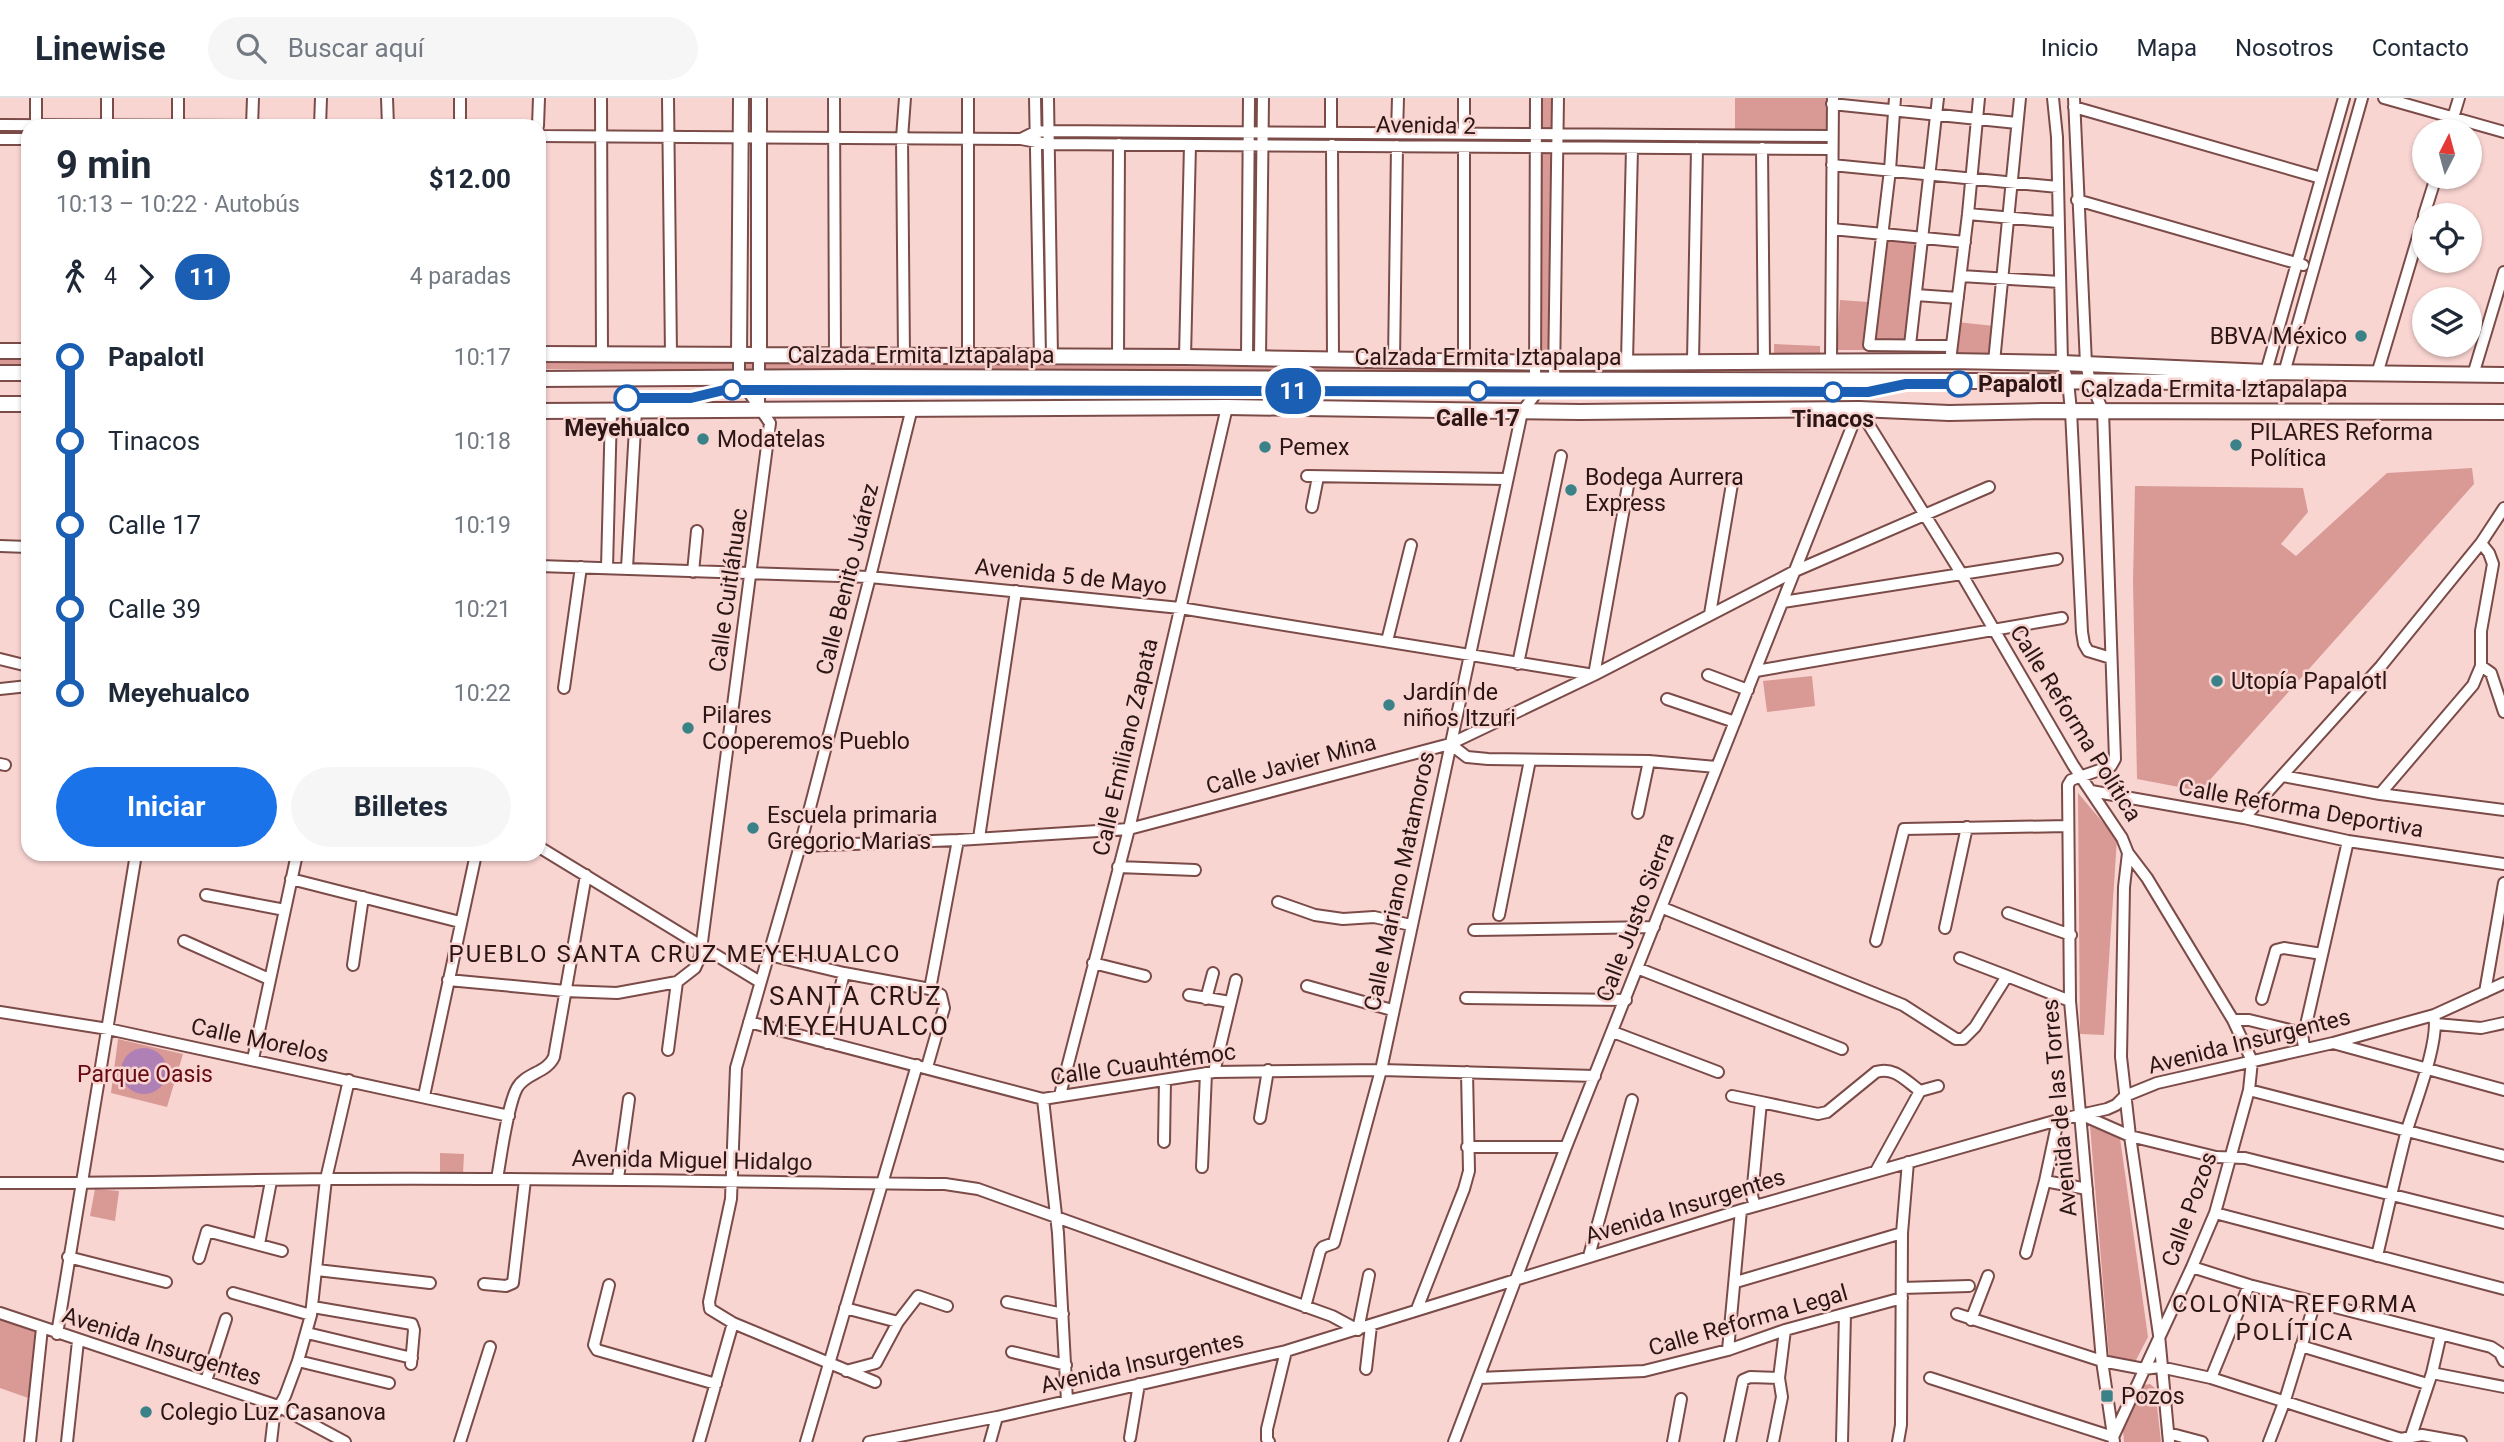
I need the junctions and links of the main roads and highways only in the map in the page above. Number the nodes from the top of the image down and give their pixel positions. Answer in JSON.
{"nodes":[{"id":1,"x":741,"y":98,"type":"edge"},
{"id":2,"x":759,"y":98,"type":"edge"},
{"id":3,"x":0,"y":351,"type":"edge"},
{"id":4,"x":21,"y":351,"type":"edge"},
{"id":5,"x":546,"y":354,"type":"edge"},
{"id":6,"x":739,"y":356,"type":"junction"},
{"id":7,"x":758,"y":356,"type":"junction"},
{"id":8,"x":2266,"y":372,"type":"junction"},
{"id":9,"x":0,"y":373,"type":"edge"},
{"id":10,"x":21,"y":373,"type":"edge"},
{"id":11,"x":2504,"y":375,"type":"edge"},
{"id":12,"x":546,"y":379,"type":"edge"},
{"id":13,"x":0,"y":404,"type":"edge"},
{"id":14,"x":21,"y":404,"type":"edge"},
{"id":15,"x":546,"y":411,"type":"edge"},
{"id":16,"x":2504,"y":412,"type":"edge"}],
"edges":[{"from":1,"to":6,"type":"main road"},
{"from":2,"to":7,"type":"main road"},
{"from":3,"to":4,"type":"main road"},
{"from":5,"to":6,"type":"main road","name":"Calzada Ermita Iztapalapa"},
{"from":6,"to":7,"type":"main road","name":"Calzada Ermita Iztapalapa"},
{"from":7,"to":8,"type":"main road","name":"Calzada Ermita Iztapalapa"},
{"from":8,"to":11,"type":"main road","name":"Calzada Ermita Iztapalapa"},
{"from":8,"to":12,"type":"main road","name":"Calzada Ermita Iztapalapa"},
{"from":9,"to":10,"type":"main road"},
{"from":13,"to":14,"type":"main road"},
{"from":15,"to":16,"type":"main road","name":"Calzada Ermita Iztapalapa"}]}
